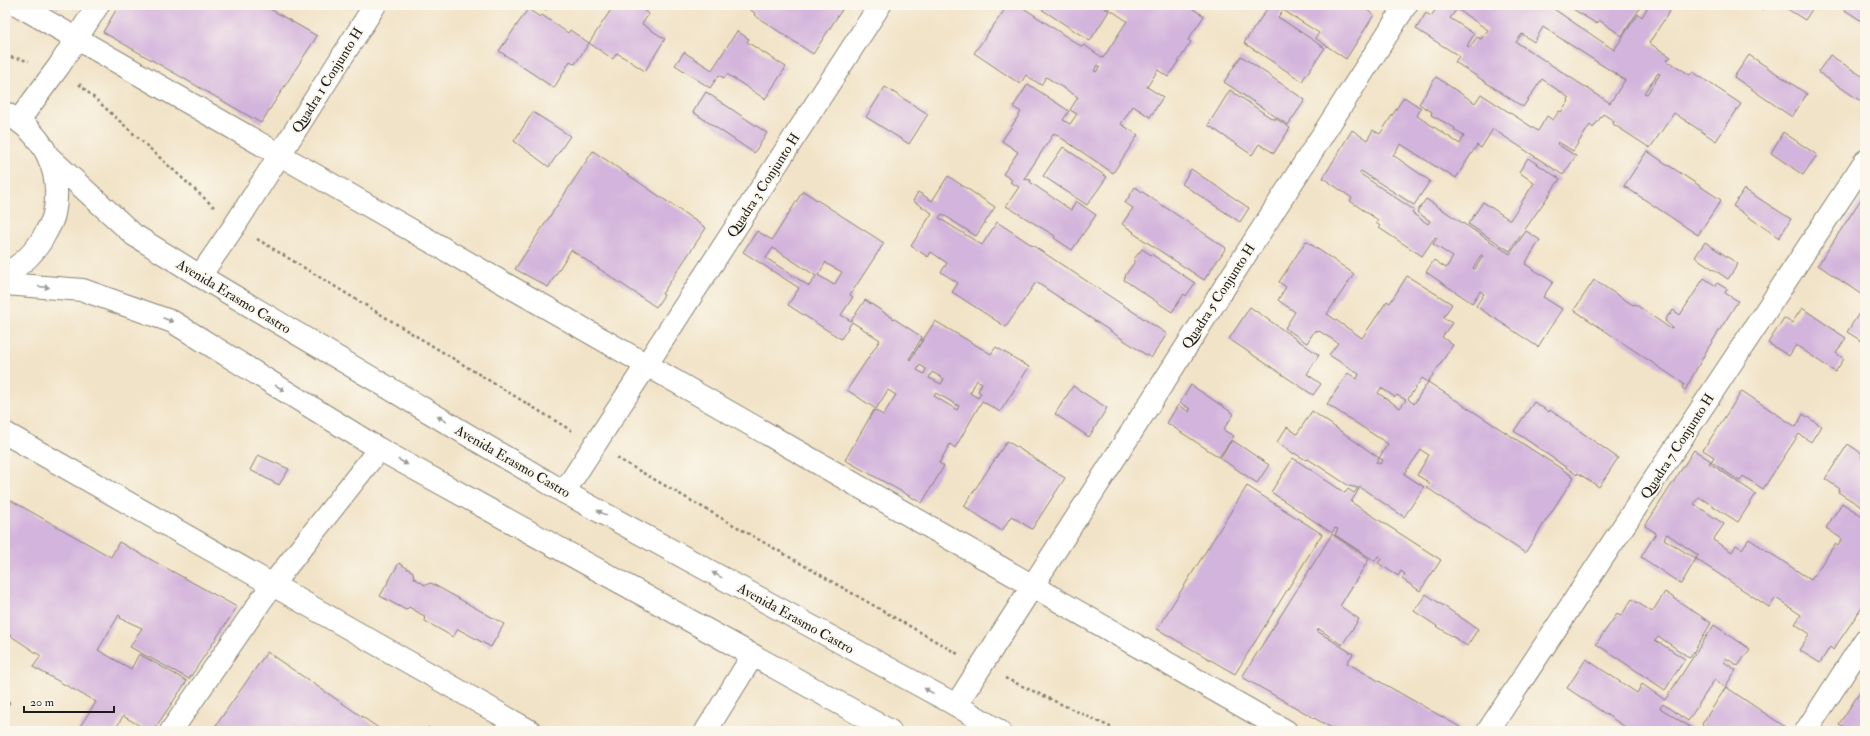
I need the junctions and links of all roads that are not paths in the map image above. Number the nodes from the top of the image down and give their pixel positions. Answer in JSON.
{"nodes":[{"id":1,"x":18,"y":5,"type":"edge"},
{"id":2,"x":98,"y":5,"type":"edge"},
{"id":3,"x":375,"y":5,"type":"edge"},
{"id":4,"x":880,"y":5,"type":"edge"},
{"id":5,"x":1406,"y":5,"type":"edge"},
{"id":6,"x":76,"y":39,"type":"junction"},
{"id":7,"x":12,"y":116,"type":"edge"},
{"id":8,"x":280,"y":155,"type":"junction"},
{"id":9,"x":49,"y":157,"type":"junction"},
{"id":10,"x":1865,"y":161,"type":"edge"},
{"id":11,"x":5,"y":273,"type":"edge"},
{"id":12,"x":200,"y":276,"type":"junction"},
{"id":13,"x":5,"y":284,"type":"edge"},
{"id":14,"x":646,"y":365,"type":"junction"},
{"id":15,"x":5,"y":433,"type":"edge"},
{"id":16,"x":379,"y":449,"type":"junction"},
{"id":17,"x":564,"y":492,"type":"junction"},
{"id":18,"x":272,"y":585,"type":"junction"},
{"id":19,"x":1031,"y":586,"type":"junction"},
{"id":20,"x":1865,"y":640,"type":"edge"},
{"id":21,"x":753,"y":656,"type":"junction"},
{"id":22,"x":956,"y":705,"type":"junction"},
{"id":23,"x":171,"y":731,"type":"edge"},
{"id":24,"x":530,"y":731,"type":"edge"},
{"id":25,"x":706,"y":731,"type":"edge"},
{"id":26,"x":890,"y":731,"type":"edge"},
{"id":27,"x":999,"y":731,"type":"edge"},
{"id":28,"x":1286,"y":731,"type":"edge"},
{"id":29,"x":1488,"y":731,"type":"edge"},
{"id":30,"x":1806,"y":731,"type":"edge"}],
"edges":[{"from":1,"to":6,"type":"street"},
{"from":2,"to":6,"type":"street"},
{"from":3,"to":8,"type":"street","name":"Quadra 1 Conjunto H"},
{"from":4,"to":14,"type":"street","name":"Quadra 3 Conjunto H"},
{"from":5,"to":19,"type":"street","name":"Quadra 5 Conjunto H"},
{"from":6,"to":7,"type":"street"},
{"from":6,"to":8,"type":"street"},
{"from":7,"to":9,"type":"street"},
{"from":8,"to":12,"type":"street","name":"Quadra 1 Conjunto H"},
{"from":8,"to":14,"type":"street"},
{"from":9,"to":11,"type":"street"},
{"from":9,"to":12,"type":"street","name":"Avenida Erasmo Castro"},
{"from":10,"to":29,"type":"street","name":"Quadra 7 Conjunto H"},
{"from":17,"to":12,"type":"street","name":"Avenida Erasmo Castro","one_way":true},
{"from":13,"to":16,"type":"street","one_way":true},
{"from":14,"to":17,"type":"street","name":"Quadra 3 Conjunto H"},
{"from":14,"to":19,"type":"street"},
{"from":15,"to":18,"type":"street"},
{"from":16,"to":18,"type":"street"},
{"from":16,"to":21,"type":"street","one_way":true},
{"from":22,"to":17,"type":"street","name":"Avenida Erasmo Castro","one_way":true},
{"from":18,"to":23,"type":"street"},
{"from":18,"to":24,"type":"street"},
{"from":19,"to":22,"type":"street","name":"Quadra 5 Conjunto H"},
{"from":19,"to":28,"type":"street"},
{"from":20,"to":30,"type":"street"},
{"from":21,"to":25,"type":"street"},
{"from":21,"to":26,"type":"street"},
{"from":22,"to":27,"type":"street","name":"Avenida Erasmo Castro"}]}
